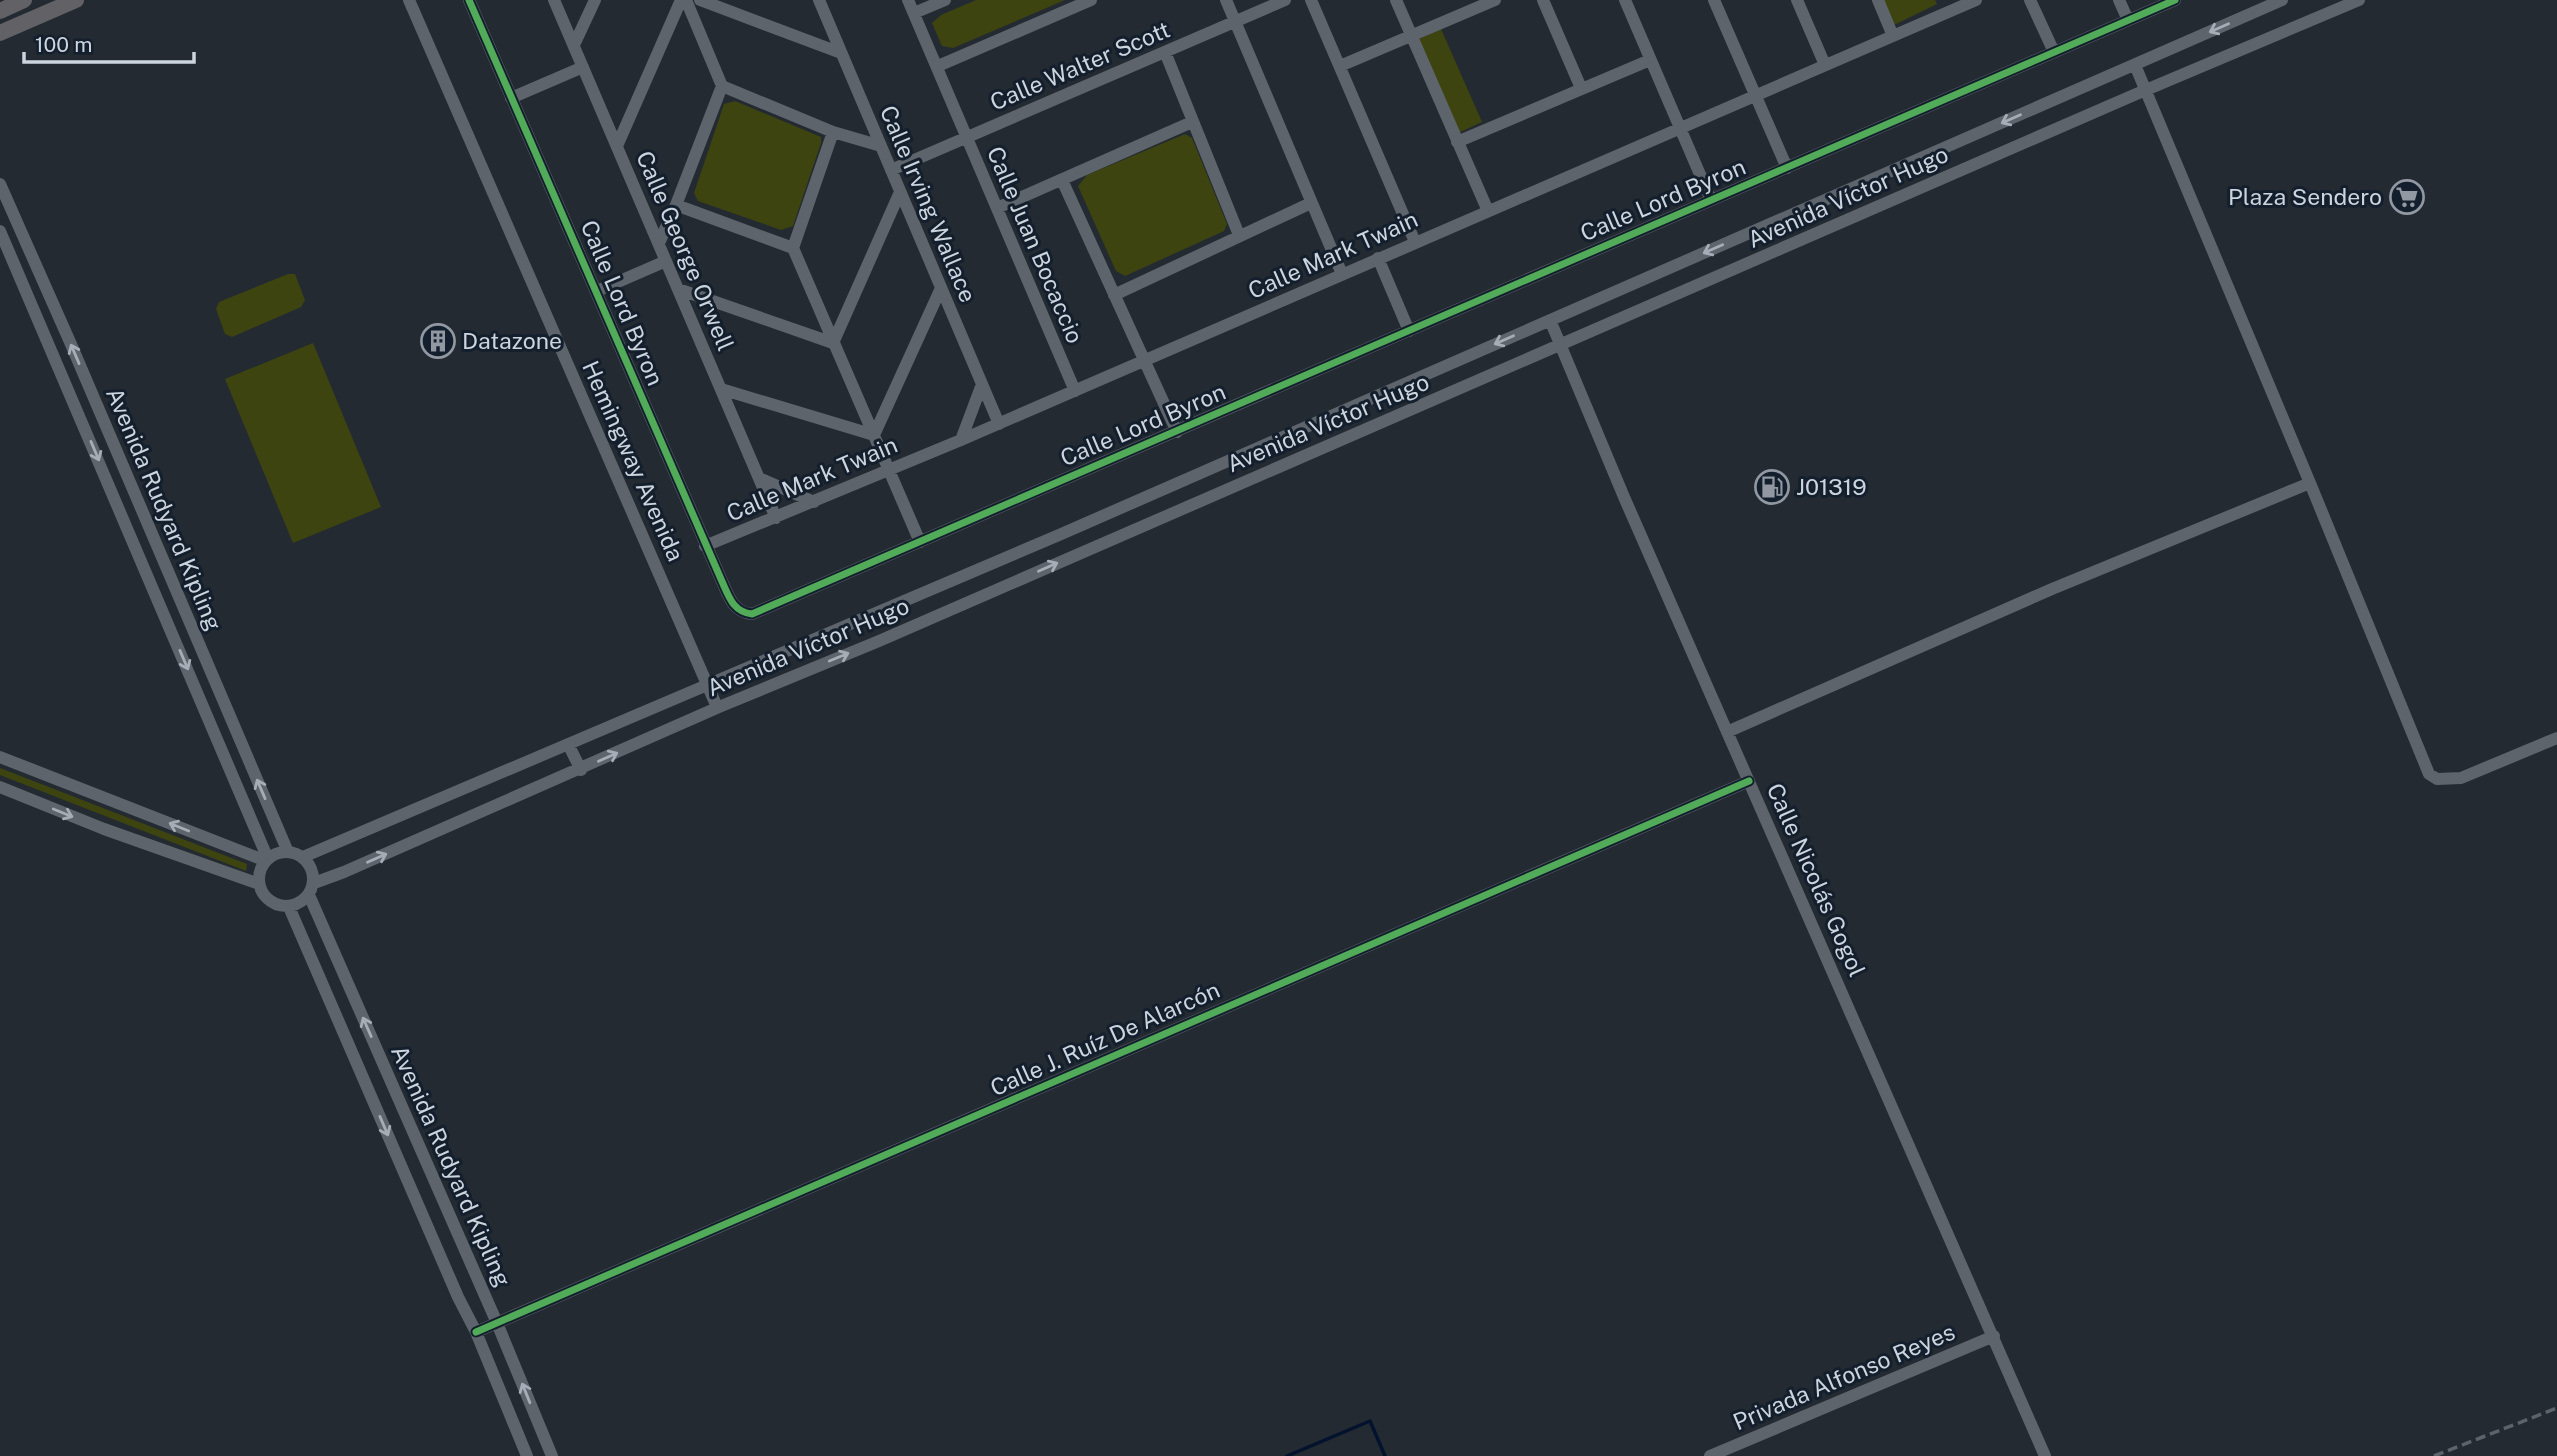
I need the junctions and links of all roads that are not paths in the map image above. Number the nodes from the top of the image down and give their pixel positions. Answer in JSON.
{"nodes":[{"id":1,"x":24,"y":0,"type":"edge"},
{"id":2,"x":76,"y":0,"type":"edge"},
{"id":3,"x":409,"y":0,"type":"edge"},
{"id":4,"x":469,"y":0,"type":"edge"},
{"id":5,"x":554,"y":0,"type":"edge"},
{"id":6,"x":594,"y":0,"type":"edge"},
{"id":7,"x":683,"y":0,"type":"edge"},
{"id":8,"x":700,"y":0,"type":"edge"},
{"id":9,"x":818,"y":0,"type":"edge"},
{"id":10,"x":908,"y":0,"type":"edge"},
{"id":11,"x":945,"y":0,"type":"edge"},
{"id":12,"x":1091,"y":0,"type":"edge"},
{"id":13,"x":1226,"y":0,"type":"edge"},
{"id":14,"x":1285,"y":0,"type":"edge"},
{"id":15,"x":1311,"y":0,"type":"edge"},
{"id":16,"x":1396,"y":0,"type":"edge"},
{"id":17,"x":1495,"y":0,"type":"edge"},
{"id":18,"x":1543,"y":0,"type":"edge"},
{"id":19,"x":1625,"y":0,"type":"edge"},
{"id":20,"x":1714,"y":0,"type":"edge"},
{"id":21,"x":1797,"y":0,"type":"edge"},
{"id":22,"x":1878,"y":0,"type":"edge"},
{"id":23,"x":1976,"y":0,"type":"edge"},
{"id":24,"x":2030,"y":0,"type":"edge"},
{"id":25,"x":2119,"y":0,"type":"edge"},
{"id":26,"x":2175,"y":0,"type":"edge"},
{"id":27,"x":2282,"y":0,"type":"edge"},
{"id":28,"x":2359,"y":0,"type":"edge"},
{"id":29,"x":1945,"y":6,"type":"edge"},
{"id":30,"x":0,"y":11,"type":"edge"},
{"id":31,"x":914,"y":13,"type":"junction"},
{"id":32,"x":2128,"y":20,"type":"junction"},
{"id":33,"x":1235,"y":22,"type":"junction"},
{"id":34,"x":0,"y":33,"type":"edge"},
{"id":35,"x":1411,"y":35,"type":"junction"},
{"id":36,"x":1893,"y":36,"type":"junction"},
{"id":37,"x":574,"y":45,"type":"junction"},
{"id":38,"x":841,"y":52,"type":"junction"},
{"id":39,"x":1165,"y":52,"type":"junction"},
{"id":40,"x":2053,"y":52,"type":"junction"},
{"id":41,"x":1650,"y":60,"type":"junction"},
{"id":42,"x":1825,"y":65,"type":"junction"},
{"id":43,"x":2136,"y":65,"type":"junction"},
{"id":44,"x":938,"y":66,"type":"junction"},
{"id":45,"x":1340,"y":66,"type":"junction"},
{"id":46,"x":583,"y":67,"type":"junction"},
{"id":47,"x":722,"y":86,"type":"junction"},
{"id":48,"x":1581,"y":88,"type":"junction"},
{"id":49,"x":2146,"y":91,"type":"junction"},
{"id":50,"x":1756,"y":95,"type":"junction"},
{"id":51,"x":511,"y":98,"type":"junction"},
{"id":52,"x":1192,"y":122,"type":"junction"},
{"id":53,"x":1680,"y":128,"type":"junction"},
{"id":54,"x":833,"y":132,"type":"junction"},
{"id":55,"x":967,"y":137,"type":"junction"},
{"id":56,"x":1457,"y":142,"type":"junction"},
{"id":57,"x":617,"y":146,"type":"junction"},
{"id":58,"x":881,"y":146,"type":"junction"},
{"id":59,"x":1787,"y":167,"type":"junction"},
{"id":60,"x":891,"y":170,"type":"junction"},
{"id":61,"x":1062,"y":180,"type":"junction"},
{"id":62,"x":0,"y":184,"type":"edge"},
{"id":63,"x":900,"y":192,"type":"junction"},
{"id":64,"x":1711,"y":200,"type":"junction"},
{"id":65,"x":1311,"y":203,"type":"junction"},
{"id":66,"x":676,"y":205,"type":"junction"},
{"id":67,"x":997,"y":208,"type":"junction"},
{"id":68,"x":1489,"y":211,"type":"junction"},
{"id":69,"x":0,"y":231,"type":"edge"},
{"id":70,"x":1239,"y":235,"type":"junction"},
{"id":71,"x":1415,"y":242,"type":"junction"},
{"id":72,"x":659,"y":243,"type":"junction"},
{"id":73,"x":793,"y":248,"type":"junction"},
{"id":74,"x":1378,"y":258,"type":"junction"},
{"id":75,"x":666,"y":261,"type":"junction"},
{"id":76,"x":1342,"y":274,"type":"junction"},
{"id":77,"x":941,"y":288,"type":"junction"},
{"id":78,"x":678,"y":289,"type":"junction"},
{"id":79,"x":597,"y":290,"type":"junction"},
{"id":80,"x":1114,"y":295,"type":"junction"},
{"id":81,"x":1550,"y":320,"type":"junction"},
{"id":82,"x":1409,"y":331,"type":"junction"},
{"id":83,"x":833,"y":343,"type":"junction"},
{"id":84,"x":1560,"y":346,"type":"junction"},
{"id":85,"x":1143,"y":361,"type":"junction"},
{"id":86,"x":982,"y":384,"type":"junction"},
{"id":87,"x":721,"y":389,"type":"junction"},
{"id":88,"x":1075,"y":391,"type":"junction"},
{"id":89,"x":999,"y":424,"type":"junction"},
{"id":90,"x":1177,"y":432,"type":"junction"},
{"id":91,"x":874,"y":435,"type":"junction"},
{"id":92,"x":961,"y":440,"type":"junction"},
{"id":93,"x":890,"y":470,"type":"junction"},
{"id":94,"x":759,"y":478,"type":"junction"},
{"id":95,"x":2310,"y":484,"type":"junction"},
{"id":96,"x":814,"y":502,"type":"junction"},
{"id":97,"x":776,"y":518,"type":"junction"},
{"id":98,"x":920,"y":542,"type":"junction"},
{"id":99,"x":705,"y":546,"type":"junction"},
{"id":100,"x":708,"y":685,"type":"junction"},
{"id":101,"x":717,"y":707,"type":"junction"},
{"id":102,"x":1727,"y":732,"type":"junction"},
{"id":103,"x":2557,"y":738,"type":"edge"},
{"id":104,"x":568,"y":744,"type":"junction"},
{"id":105,"x":0,"y":757,"type":"edge"},
{"id":106,"x":581,"y":770,"type":"junction"},
{"id":107,"x":1749,"y":781,"type":"junction"},
{"id":108,"x":0,"y":787,"type":"edge"},
{"id":109,"x":288,"y":852,"type":"junction"},
{"id":110,"x":303,"y":857,"type":"junction"},
{"id":111,"x":267,"y":860,"type":"junction"},
{"id":112,"x":259,"y":884,"type":"junction"},
{"id":113,"x":311,"y":889,"type":"junction"},
{"id":114,"x":289,"y":906,"type":"junction"},
{"id":115,"x":497,"y":1323,"type":"junction"},
{"id":116,"x":477,"y":1332,"type":"junction"},
{"id":117,"x":1994,"y":1336,"type":"junction"},
{"id":118,"x":527,"y":1456,"type":"edge"},
{"id":119,"x":552,"y":1456,"type":"edge"},
{"id":120,"x":1710,"y":1456,"type":"edge"},
{"id":121,"x":2045,"y":1456,"type":"edge"}],
"edges":[{"from":1,"to":30,"type":"main road"},
{"from":2,"to":34,"type":"main road"},
{"from":3,"to":100,"type":"street","name":"Hemingway Avenida"},
{"from":4,"to":51,"type":"street","name":"Calle Lord Byron"},
{"from":5,"to":37,"type":"street","name":"Calle George Orwell"},
{"from":6,"to":37,"type":"street"},
{"from":7,"to":47,"type":"street"},
{"from":7,"to":57,"type":"street"},
{"from":8,"to":38,"type":"street"},
{"from":9,"to":38,"type":"street","name":"Calle Irving Wallace"},
{"from":10,"to":31,"type":"street","name":"Calle Juan Bocaccio"},
{"from":11,"to":31,"type":"street"},
{"from":12,"to":44,"type":"street"},
{"from":13,"to":33,"type":"street"},
{"from":14,"to":33,"type":"street","name":"Calle Walter Scott"},
{"from":15,"to":45,"type":"street"},
{"from":16,"to":35,"type":"street"},
{"from":17,"to":35,"type":"street"},
{"from":18,"to":48,"type":"street"},
{"from":19,"to":41,"type":"street"},
{"from":20,"to":50,"type":"street"},
{"from":21,"to":42,"type":"street"},
{"from":22,"to":36,"type":"street"},
{"from":23,"to":29,"type":"street","name":"Calle Mark Twain"},
{"from":24,"to":40,"type":"street"},
{"from":25,"to":32,"type":"street"},
{"from":26,"to":32,"type":"street","name":"Calle Lord Byron"},
{"from":27,"to":43,"type":"street","name":"Avenida Víctor Hugo","one_way":true},
{"from":28,"to":49,"type":"street","name":"Avenida Víctor Hugo"},
{"from":29,"to":36,"type":"street","name":"Calle Mark Twain"},
{"from":31,"to":44,"type":"street","name":"Calle Juan Bocaccio"},
{"from":32,"to":40,"type":"street","name":"Calle Lord Byron"},
{"from":33,"to":39,"type":"street","name":"Calle Walter Scott"},
{"from":33,"to":65,"type":"street"},
{"from":35,"to":45,"type":"street"},
{"from":35,"to":56,"type":"street"},
{"from":36,"to":42,"type":"street","name":"Calle Mark Twain"},
{"from":37,"to":46,"type":"street","name":"Calle George Orwell"},
{"from":38,"to":58,"type":"street","name":"Calle Irving Wallace"},
{"from":39,"to":52,"type":"street"},
{"from":39,"to":55,"type":"street","name":"Calle Walter Scott"},
{"from":40,"to":59,"type":"street","name":"Calle Lord Byron"},
{"from":41,"to":48,"type":"street"},
{"from":41,"to":53,"type":"street"},
{"from":42,"to":50,"type":"street","name":"Calle Mark Twain"},
{"from":43,"to":49,"type":"street"},
{"from":43,"to":81,"type":"street","name":"Avenida Víctor Hugo","one_way":true},
{"from":44,"to":55,"type":"street","name":"Calle Juan Bocaccio"},
{"from":45,"to":71,"type":"street"},
{"from":46,"to":51,"type":"street"},
{"from":46,"to":57,"type":"street","name":"Calle George Orwell"},
{"from":47,"to":54,"type":"street"},
{"from":47,"to":66,"type":"street"},
{"from":48,"to":56,"type":"street"},
{"from":49,"to":84,"type":"street","name":"Avenida Víctor Hugo"},
{"from":49,"to":95,"type":"street"},
{"from":50,"to":53,"type":"street","name":"Calle Mark Twain"},
{"from":50,"to":59,"type":"street"},
{"from":51,"to":79,"type":"street","name":"Calle Lord Byron"},
{"from":52,"to":61,"type":"street"},
{"from":52,"to":70,"type":"street"},
{"from":53,"to":64,"type":"street"},
{"from":53,"to":68,"type":"street","name":"Calle Mark Twain"},
{"from":54,"to":58,"type":"street"},
{"from":54,"to":73,"type":"street"},
{"from":55,"to":60,"type":"street","name":"Calle Walter Scott"},
{"from":55,"to":67,"type":"street","name":"Calle Juan Bocaccio"},
{"from":56,"to":68,"type":"street"},
{"from":57,"to":72,"type":"street","name":"Calle George Orwell"},
{"from":58,"to":60,"type":"street","name":"Calle Irving Wallace"},
{"from":59,"to":64,"type":"street","name":"Calle Lord Byron"},
{"from":60,"to":63,"type":"street","name":"Calle Irving Wallace"},
{"from":61,"to":67,"type":"street"},
{"from":61,"to":80,"type":"street"},
{"from":109,"to":62,"type":"street","name":"Avenida Rudyard Kipling","one_way":true},
{"from":63,"to":77,"type":"street","name":"Calle Irving Wallace"},
{"from":63,"to":83,"type":"street"},
{"from":64,"to":82,"type":"street","name":"Calle Lord Byron"},
{"from":65,"to":70,"type":"street"},
{"from":65,"to":76,"type":"street"},
{"from":66,"to":72,"type":"street"},
{"from":66,"to":73,"type":"street"},
{"from":67,"to":88,"type":"street","name":"Calle Juan Bocaccio"},
{"from":68,"to":71,"type":"street","name":"Calle Mark Twain"},
{"from":69,"to":111,"type":"street","name":"Avenida Rudyard Kipling","one_way":true},
{"from":70,"to":80,"type":"street"},
{"from":71,"to":74,"type":"street","name":"Calle Mark Twain"},
{"from":72,"to":75,"type":"street","name":"Calle George Orwell"},
{"from":73,"to":83,"type":"street"},
{"from":74,"to":76,"type":"street","name":"Calle Mark Twain"},
{"from":74,"to":82,"type":"street"},
{"from":75,"to":78,"type":"street","name":"Calle George Orwell"},
{"from":75,"to":79,"type":"street"},
{"from":76,"to":85,"type":"street","name":"Calle Mark Twain"},
{"from":77,"to":86,"type":"street","name":"Calle Irving Wallace"},
{"from":77,"to":91,"type":"street"},
{"from":78,"to":83,"type":"street"},
{"from":78,"to":87,"type":"street","name":"Calle George Orwell"},
{"from":79,"to":99,"type":"street","name":"Calle Lord Byron"},
{"from":80,"to":85,"type":"street"},
{"from":81,"to":84,"type":"street","name":"Calle Nicolás Gogol"},
{"from":81,"to":100,"type":"street","name":"Avenida Víctor Hugo","one_way":true},
{"from":82,"to":90,"type":"street","name":"Calle Lord Byron"},
{"from":83,"to":91,"type":"street"},
{"from":101,"to":84,"type":"street","name":"Avenida Víctor Hugo","one_way":true},
{"from":84,"to":102,"type":"street","name":"Calle Nicolás Gogol"},
{"from":85,"to":88,"type":"street","name":"Calle Mark Twain"},
{"from":85,"to":90,"type":"street"},
{"from":86,"to":89,"type":"street","name":"Calle Irving Wallace"},
{"from":86,"to":92,"type":"street"},
{"from":87,"to":91,"type":"street"},
{"from":87,"to":94,"type":"street","name":"Calle George Orwell"},
{"from":88,"to":89,"type":"street","name":"Calle Mark Twain"},
{"from":89,"to":92,"type":"street","name":"Calle Mark Twain"},
{"from":90,"to":98,"type":"street","name":"Calle Lord Byron"},
{"from":91,"to":93,"type":"street"},
{"from":92,"to":93,"type":"street","name":"Calle Mark Twain"},
{"from":93,"to":96,"type":"street","name":"Calle Mark Twain"},
{"from":93,"to":98,"type":"street"},
{"from":94,"to":96,"type":"street"},
{"from":94,"to":97,"type":"street","name":"Calle George Orwell"},
{"from":95,"to":102,"type":"street"},
{"from":95,"to":103,"type":"street"},
{"from":96,"to":97,"type":"street","name":"Calle Mark Twain"},
{"from":97,"to":99,"type":"street","name":"Calle Mark Twain"},
{"from":98,"to":99,"type":"street","name":"Calle Lord Byron"},
{"from":100,"to":101,"type":"street","name":"Hemingway Avenida"},
{"from":100,"to":104,"type":"street","name":"Avenida Víctor Hugo"},
{"from":106,"to":101,"type":"street","name":"Avenida Víctor Hugo","one_way":true},
{"from":102,"to":107,"type":"street","name":"Calle Nicolás Gogol"},
{"from":104,"to":106,"type":"street"},
{"from":104,"to":110,"type":"street","name":"Avenida Víctor Hugo"},
{"from":111,"to":105,"type":"street","one_way":true},
{"from":113,"to":106,"type":"street","name":"Avenida Víctor Hugo","one_way":true},
{"from":107,"to":115,"type":"street","name":"Calle J. Ruíz De Alarcón"},
{"from":107,"to":117,"type":"street","name":"Calle Nicolás Gogol"},
{"from":108,"to":112,"type":"street","one_way":true},
{"from":109,"to":110,"type":"street"},
{"from":109,"to":111,"type":"street"},
{"from":110,"to":113,"type":"street"},
{"from":111,"to":112,"type":"street"},
{"from":112,"to":114,"type":"street"},
{"from":113,"to":114,"type":"street"},
{"from":115,"to":113,"type":"street","name":"Avenida Rudyard Kipling","one_way":true},
{"from":114,"to":116,"type":"street","name":"Avenida Rudyard Kipling","one_way":true},
{"from":115,"to":116,"type":"street","name":"Calle J. Ruíz De Alarcón"},
{"from":119,"to":115,"type":"street","name":"Avenida Rudyard Kipling","one_way":true},
{"from":116,"to":118,"type":"street","name":"Avenida Rudyard Kipling"},
{"from":117,"to":120,"type":"street","name":"Privada Alfonso Reyes"},
{"from":117,"to":121,"type":"street","name":"Calle Nicolás Gogol"}]}
